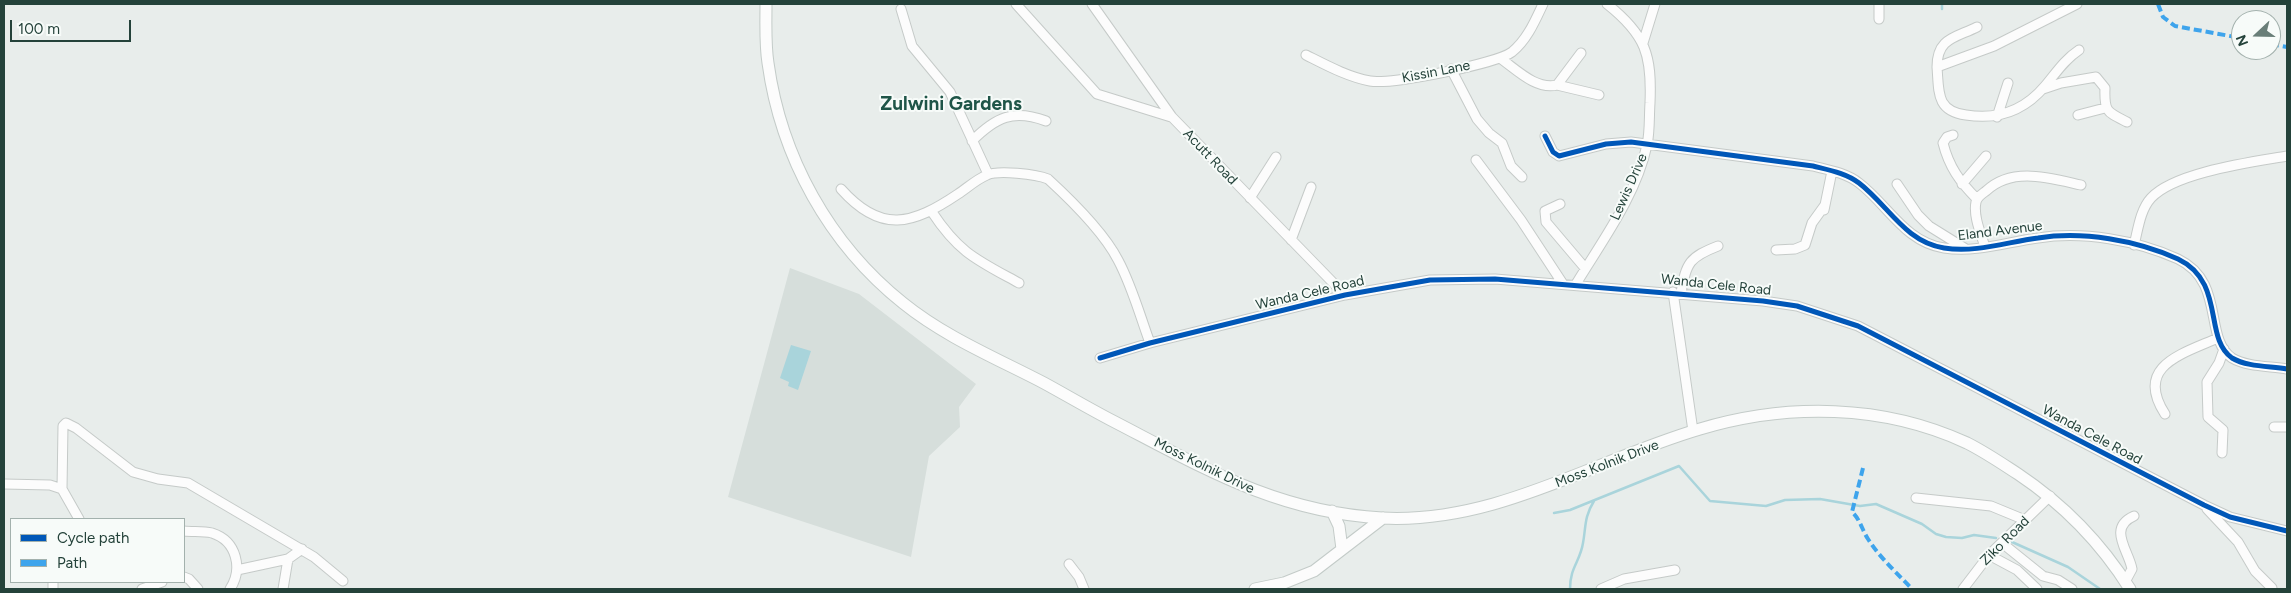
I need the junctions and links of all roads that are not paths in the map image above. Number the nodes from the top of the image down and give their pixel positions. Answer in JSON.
{"nodes":[{"id":1,"x":766,"y":4,"type":"edge"},
{"id":2,"x":1016,"y":4,"type":"edge"},
{"id":3,"x":1092,"y":4,"type":"edge"},
{"id":4,"x":1543,"y":4,"type":"edge"},
{"id":5,"x":1607,"y":4,"type":"edge"},
{"id":6,"x":1655,"y":4,"type":"edge"},
{"id":7,"x":1880,"y":4,"type":"edge"},
{"id":8,"x":2077,"y":4,"type":"edge"},
{"id":9,"x":1619,"y":7,"type":"edge"},
{"id":10,"x":901,"y":9,"type":"dead end"},
{"id":11,"x":1879,"y":19,"type":"dead end"},
{"id":12,"x":1978,"y":27,"type":"dead end"},
{"id":13,"x":1643,"y":43,"type":"junction"},
{"id":14,"x":2079,"y":50,"type":"dead end"},
{"id":15,"x":1581,"y":53,"type":"dead end"},
{"id":16,"x":1306,"y":55,"type":"dead end"},
{"id":17,"x":1500,"y":58,"type":"junction"},
{"id":18,"x":1937,"y":67,"type":"junction"},
{"id":19,"x":1451,"y":69,"type":"junction"},
{"id":20,"x":2008,"y":82,"type":"dead end"},
{"id":21,"x":1557,"y":85,"type":"junction"},
{"id":22,"x":2043,"y":89,"type":"junction"},
{"id":23,"x":1599,"y":95,"type":"dead end"},
{"id":24,"x":2106,"y":108,"type":"junction"},
{"id":25,"x":2078,"y":115,"type":"dead end"},
{"id":26,"x":1172,"y":117,"type":"junction"},
{"id":27,"x":1997,"y":117,"type":"junction"},
{"id":28,"x":1046,"y":121,"type":"dead end"},
{"id":29,"x":2127,"y":122,"type":"dead end"},
{"id":30,"x":1953,"y":135,"type":"dead end"},
{"id":31,"x":1545,"y":136,"type":"dead end"},
{"id":32,"x":972,"y":141,"type":"junction"},
{"id":33,"x":1648,"y":144,"type":"junction"},
{"id":34,"x":1986,"y":156,"type":"dead end"},
{"id":35,"x":2287,"y":156,"type":"edge"},
{"id":36,"x":1276,"y":157,"type":"dead end"},
{"id":37,"x":1476,"y":160,"type":"dead end"},
{"id":38,"x":1832,"y":171,"type":"junction"},
{"id":39,"x":988,"y":174,"type":"junction"},
{"id":40,"x":1522,"y":176,"type":"dead end"},
{"id":41,"x":1897,"y":184,"type":"dead end"},
{"id":42,"x":1962,"y":184,"type":"junction"},
{"id":43,"x":2081,"y":186,"type":"dead end"},
{"id":44,"x":1311,"y":187,"type":"dead end"},
{"id":45,"x":841,"y":189,"type":"dead end"},
{"id":46,"x":1250,"y":198,"type":"junction"},
{"id":47,"x":1977,"y":199,"type":"junction"},
{"id":48,"x":1560,"y":204,"type":"dead end"},
{"id":49,"x":1825,"y":205,"type":"junction"},
{"id":50,"x":932,"y":212,"type":"junction"},
{"id":51,"x":1823,"y":217,"type":"dead end"},
{"id":52,"x":1291,"y":240,"type":"junction"},
{"id":53,"x":2134,"y":245,"type":"junction"},
{"id":54,"x":1718,"y":246,"type":"dead end"},
{"id":55,"x":1984,"y":247,"type":"junction"},
{"id":56,"x":1776,"y":250,"type":"dead end"},
{"id":57,"x":1966,"y":250,"type":"junction"},
{"id":58,"x":1585,"y":268,"type":"junction"},
{"id":59,"x":1019,"y":283,"type":"dead end"},
{"id":60,"x":1563,"y":284,"type":"junction"},
{"id":61,"x":1576,"y":284,"type":"junction"},
{"id":62,"x":1677,"y":292,"type":"junction"},
{"id":63,"x":1345,"y":295,"type":"junction"},
{"id":64,"x":2218,"y":338,"type":"junction"},
{"id":65,"x":1150,"y":343,"type":"junction"},
{"id":66,"x":2224,"y":350,"type":"junction"},
{"id":67,"x":1100,"y":358,"type":"dead end"},
{"id":68,"x":2287,"y":369,"type":"edge"},
{"id":69,"x":2165,"y":414,"type":"dead end"},
{"id":70,"x":2274,"y":427,"type":"dead end"},
{"id":71,"x":2287,"y":427,"type":"edge"},
{"id":72,"x":1693,"y":431,"type":"junction"},
{"id":73,"x":2222,"y":454,"type":"dead end"},
{"id":74,"x":4,"y":484,"type":"edge"},
{"id":75,"x":62,"y":489,"type":"junction"},
{"id":76,"x":2050,"y":496,"type":"junction"},
{"id":77,"x":1916,"y":498,"type":"dead end"},
{"id":78,"x":2204,"y":505,"type":"junction"},
{"id":79,"x":1332,"y":511,"type":"junction"},
{"id":80,"x":2134,"y":516,"type":"dead end"},
{"id":81,"x":78,"y":518,"type":"edge"},
{"id":82,"x":1383,"y":518,"type":"junction"},
{"id":83,"x":2025,"y":520,"type":"junction"},
{"id":84,"x":185,"y":531,"type":"edge"},
{"id":85,"x":2287,"y":531,"type":"edge"},
{"id":86,"x":2002,"y":543,"type":"junction"},
{"id":87,"x":302,"y":549,"type":"junction"},
{"id":88,"x":1342,"y":549,"type":"junction"},
{"id":89,"x":1989,"y":555,"type":"junction"},
{"id":90,"x":288,"y":559,"type":"junction"},
{"id":91,"x":1069,"y":564,"type":"dead end"},
{"id":92,"x":237,"y":570,"type":"junction"},
{"id":93,"x":1675,"y":570,"type":"dead end"},
{"id":94,"x":185,"y":578,"type":"edge"},
{"id":95,"x":343,"y":581,"type":"dead end"},
{"id":96,"x":159,"y":583,"type":"edge"},
{"id":97,"x":2128,"y":585,"type":"edge"},
{"id":98,"x":2272,"y":588,"type":"edge"},
{"id":99,"x":142,"y":589,"type":"edge"},
{"id":100,"x":198,"y":589,"type":"edge"},
{"id":101,"x":230,"y":589,"type":"edge"},
{"id":102,"x":282,"y":589,"type":"edge"},
{"id":103,"x":1084,"y":589,"type":"edge"},
{"id":104,"x":1256,"y":589,"type":"edge"},
{"id":105,"x":1601,"y":589,"type":"edge"},
{"id":106,"x":1963,"y":589,"type":"edge"},
{"id":107,"x":2037,"y":589,"type":"edge"},
{"id":108,"x":2072,"y":589,"type":"edge"}],
"edges":[{"from":1,"to":79,"type":"main road","name":"Moss Kolnik Drive"},
{"from":2,"to":26,"type":"street"},
{"from":3,"to":26,"type":"street","name":"Acutt Road"},
{"from":4,"to":17,"type":"street","name":"Kissin Lane"},
{"from":5,"to":9,"type":"street","name":"Lewis Drive"},
{"from":6,"to":13,"type":"street"},
{"from":7,"to":11,"type":"street"},
{"from":8,"to":18,"type":"street"},
{"from":9,"to":13,"type":"street","name":"Lewis Drive"},
{"from":10,"to":32,"type":"street"},
{"from":12,"to":18,"type":"street"},
{"from":13,"to":33,"type":"street","name":"Lewis Drive"},
{"from":14,"to":22,"type":"street"},
{"from":15,"to":21,"type":"street"},
{"from":16,"to":19,"type":"street","name":"Kissin Lane"},
{"from":17,"to":19,"type":"street","name":"Kissin Lane"},
{"from":17,"to":21,"type":"street"},
{"from":18,"to":27,"type":"street"},
{"from":19,"to":40,"type":"street"},
{"from":20,"to":27,"type":"street"},
{"from":21,"to":23,"type":"street"},
{"from":22,"to":24,"type":"street"},
{"from":22,"to":27,"type":"street"},
{"from":24,"to":25,"type":"street"},
{"from":24,"to":29,"type":"street"},
{"from":26,"to":46,"type":"street","name":"Acutt Road"},
{"from":28,"to":32,"type":"street"},
{"from":30,"to":42,"type":"street"},
{"from":31,"to":33,"type":"street","name":"Eland Avenue"},
{"from":32,"to":39,"type":"street"},
{"from":33,"to":38,"type":"street","name":"Eland Avenue"},
{"from":33,"to":58,"type":"street","name":"Lewis Drive"},
{"from":34,"to":42,"type":"street"},
{"from":35,"to":53,"type":"street"},
{"from":36,"to":46,"type":"street"},
{"from":37,"to":60,"type":"street"},
{"from":38,"to":49,"type":"street"},
{"from":38,"to":57,"type":"street","name":"Eland Avenue"},
{"from":39,"to":50,"type":"street"},
{"from":39,"to":65,"type":"street"},
{"from":41,"to":57,"type":"street"},
{"from":42,"to":47,"type":"street"},
{"from":43,"to":47,"type":"street"},
{"from":44,"to":52,"type":"street"},
{"from":45,"to":50,"type":"street"},
{"from":46,"to":52,"type":"street","name":"Acutt Road"},
{"from":47,"to":55,"type":"street"},
{"from":48,"to":58,"type":"street"},
{"from":49,"to":51,"type":"street"},
{"from":49,"to":56,"type":"street"},
{"from":50,"to":59,"type":"street"},
{"from":52,"to":63,"type":"street","name":"Acutt Road"},
{"from":53,"to":55,"type":"street","name":"Eland Avenue"},
{"from":53,"to":64,"type":"street","name":"Eland Avenue"},
{"from":54,"to":62,"type":"street"},
{"from":55,"to":57,"type":"street","name":"Eland Avenue"},
{"from":58,"to":61,"type":"street","name":"Lewis Drive"},
{"from":60,"to":61,"type":"street","name":"Wanda Cele Road"},
{"from":60,"to":63,"type":"street","name":"Wanda Cele Road"},
{"from":61,"to":62,"type":"street","name":"Wanda Cele Road"},
{"from":62,"to":72,"type":"street","name":"Wanda Cele Road"},
{"from":62,"to":78,"type":"street","name":"Wanda Cele Road"},
{"from":63,"to":65,"type":"street","name":"Wanda Cele Road"},
{"from":64,"to":66,"type":"street","name":"Eland Avenue"},
{"from":64,"to":69,"type":"street"},
{"from":65,"to":67,"type":"street","name":"Wanda Cele Road"},
{"from":66,"to":68,"type":"street"},
{"from":66,"to":73,"type":"street"},
{"from":70,"to":71,"type":"street"},
{"from":72,"to":76,"type":"main road","name":"Moss Kolnik Drive"},
{"from":72,"to":82,"type":"main road","name":"Moss Kolnik Drive"},
{"from":74,"to":75,"type":"street"},
{"from":75,"to":81,"type":"street"},
{"from":75,"to":87,"type":"street"},
{"from":76,"to":83,"type":"street","name":"Ziko Road"},
{"from":76,"to":97,"type":"main road","name":"Moss Kolnik Drive"},
{"from":77,"to":83,"type":"street"},
{"from":78,"to":85,"type":"street","name":"Wanda Cele Road"},
{"from":78,"to":98,"type":"street"},
{"from":79,"to":82,"type":"main road","name":"Moss Kolnik Drive"},
{"from":79,"to":88,"type":"main road"},
{"from":80,"to":97,"type":"street"},
{"from":82,"to":88,"type":"main road"},
{"from":83,"to":86,"type":"street","name":"Ziko Road"},
{"from":84,"to":92,"type":"street"},
{"from":86,"to":89,"type":"street","name":"Ziko Road"},
{"from":86,"to":108,"type":"street"},
{"from":87,"to":90,"type":"street"},
{"from":87,"to":95,"type":"street"},
{"from":88,"to":104,"type":"main road"},
{"from":89,"to":106,"type":"street","name":"Ziko Road"},
{"from":89,"to":107,"type":"street"},
{"from":90,"to":92,"type":"street"},
{"from":90,"to":102,"type":"street"},
{"from":91,"to":103,"type":"street"},
{"from":92,"to":101,"type":"street"},
{"from":93,"to":105,"type":"street"},
{"from":94,"to":100,"type":"street"},
{"from":96,"to":99,"type":"street"}]}
